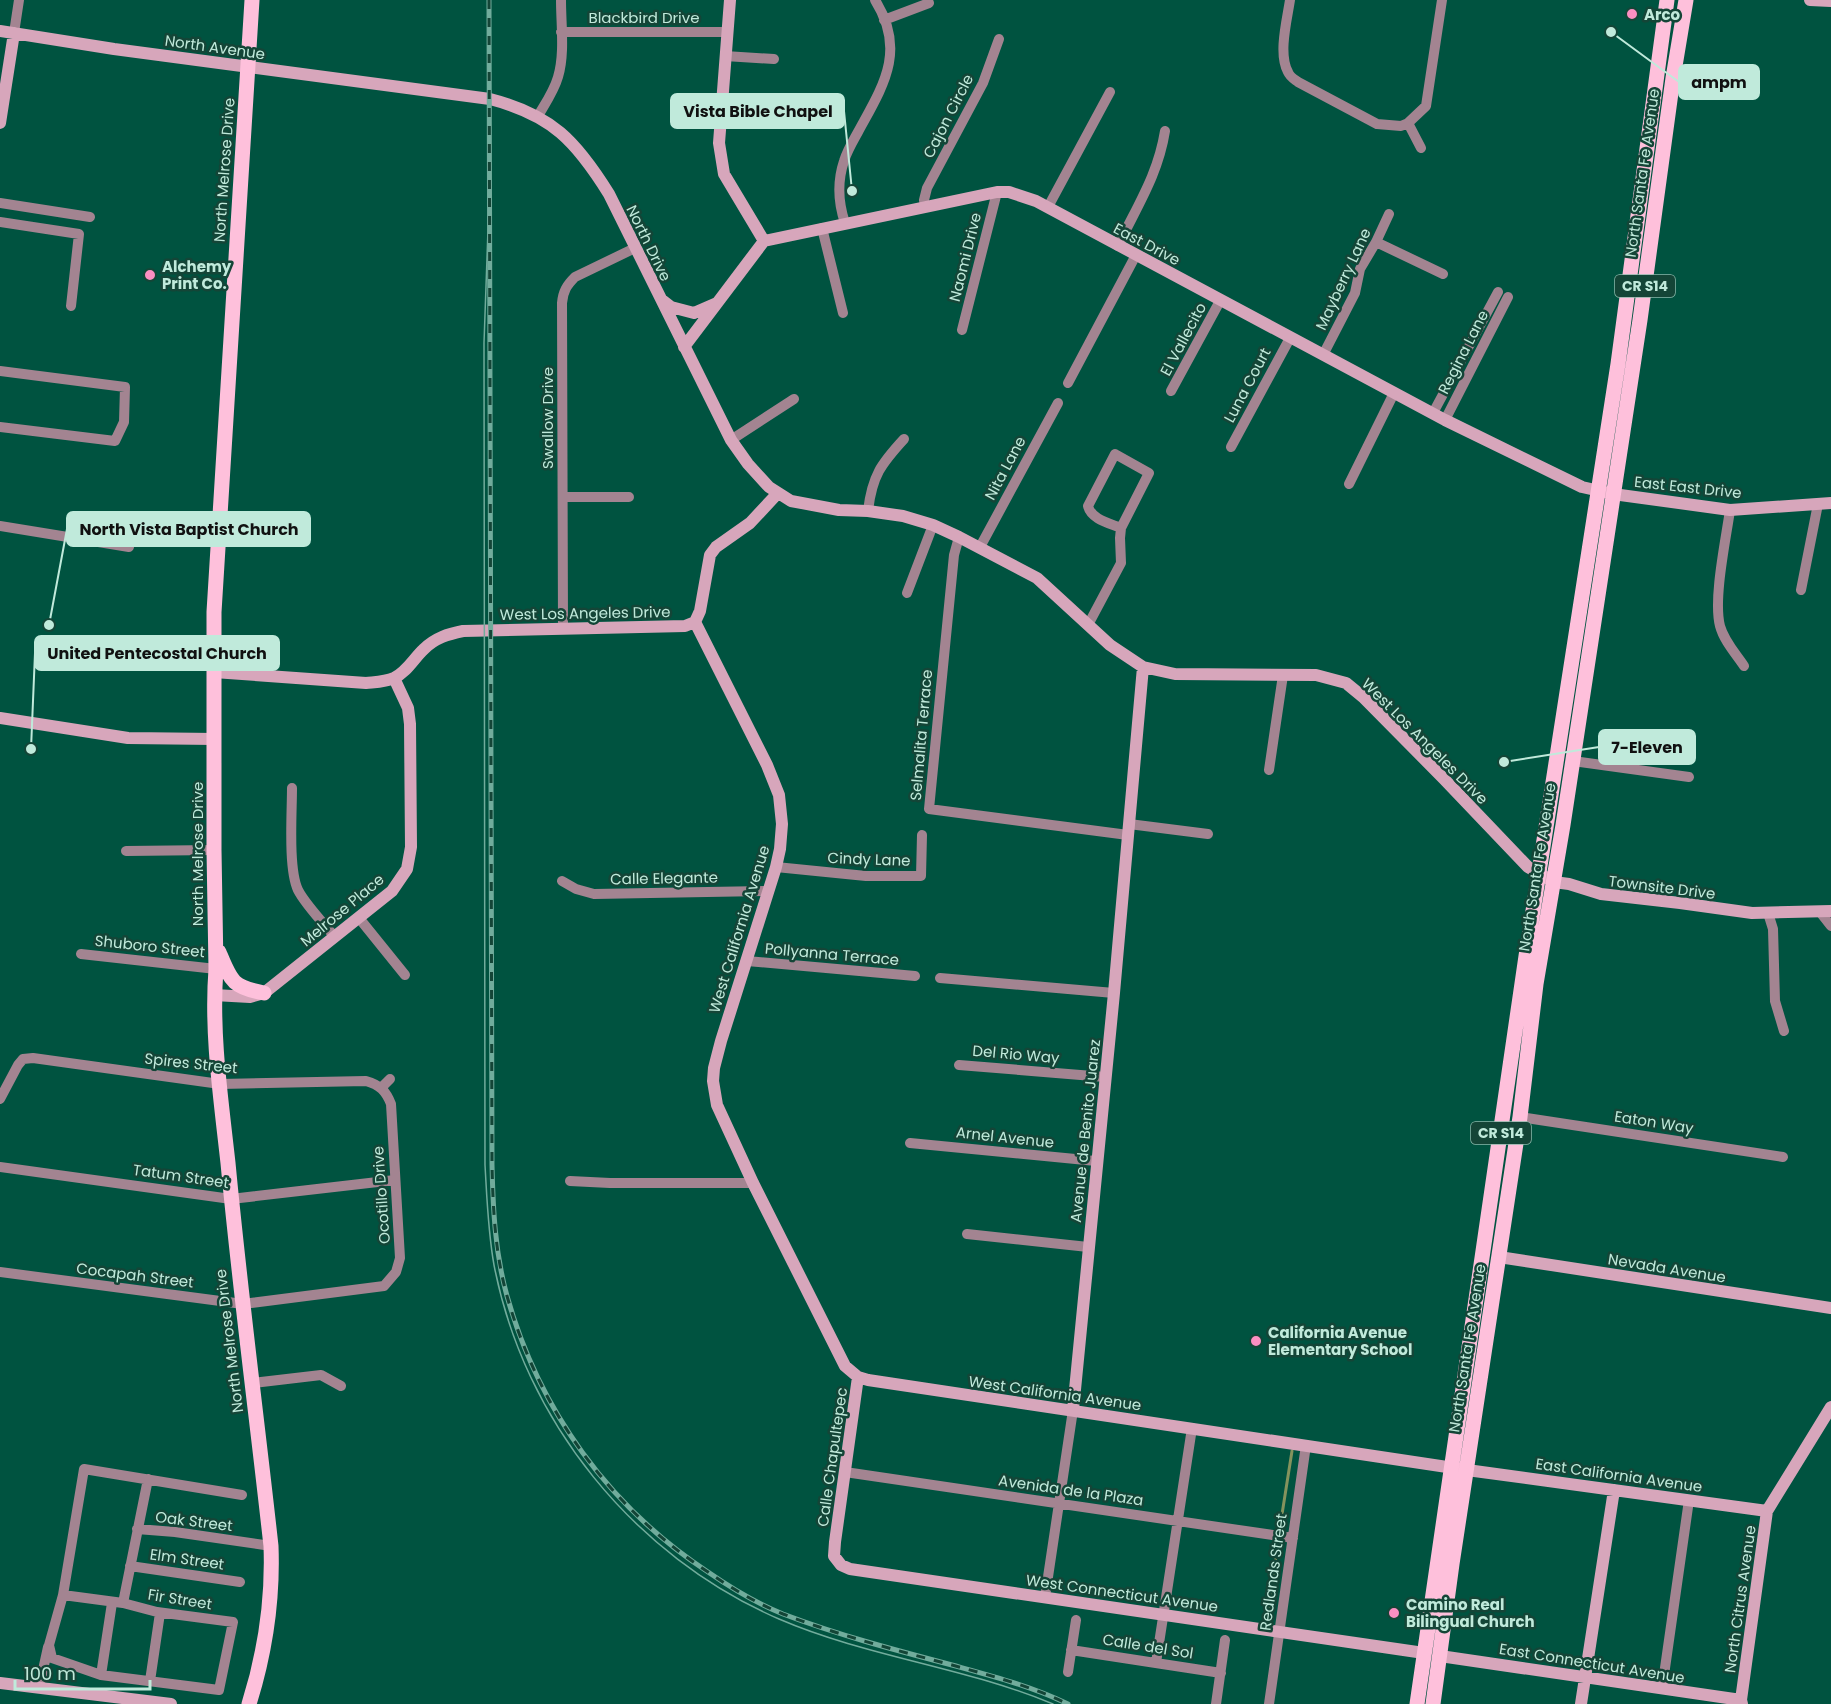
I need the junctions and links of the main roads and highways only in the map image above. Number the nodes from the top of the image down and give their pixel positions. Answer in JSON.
{"nodes":[{"id":1,"x":252,"y":0,"type":"edge"},
{"id":2,"x":1667,"y":0,"type":"edge"},
{"id":3,"x":1686,"y":0,"type":"edge"},
{"id":4,"x":215,"y":945,"type":"junction"},
{"id":5,"x":264,"y":993,"type":"road end"},
{"id":6,"x":1474,"y":1314,"type":"junction"},
{"id":7,"x":1481,"y":1378,"type":"junction"},
{"id":8,"x":1460,"y":1468,"type":"junction"},
{"id":9,"x":1432,"y":1654,"type":"junction"},
{"id":10,"x":249,"y":1704,"type":"edge"},
{"id":11,"x":1417,"y":1704,"type":"edge"},
{"id":12,"x":1433,"y":1704,"type":"edge"}],
"edges":[{"from":1,"to":4,"type":"main road","name":"North Melrose Drive"},
{"from":2,"to":6,"type":"main road","name":"North Santa Fe Avenue","number":"CR S14"},
{"from":3,"to":7,"type":"main road","name":"North Santa Fe Avenue","number":"CR S14"},
{"from":4,"to":5,"type":"main road"},
{"from":4,"to":10,"type":"main road","name":"North Melrose Drive"},
{"from":6,"to":7,"type":"main road"},
{"from":6,"to":8,"type":"main road","name":"North Santa Fe Avenue","number":"CR S14"},
{"from":7,"to":8,"type":"main road","name":"North Santa Fe Avenue","number":"CR S14"},
{"from":8,"to":9,"type":"main road","name":"North Santa Fe Avenue","number":"CR S14"},
{"from":9,"to":11,"type":"main road","name":"North Santa Fe Avenue","number":"CR S14"},
{"from":9,"to":12,"type":"main road","name":"North Santa Fe Avenue","number":"CR S14"}]}
